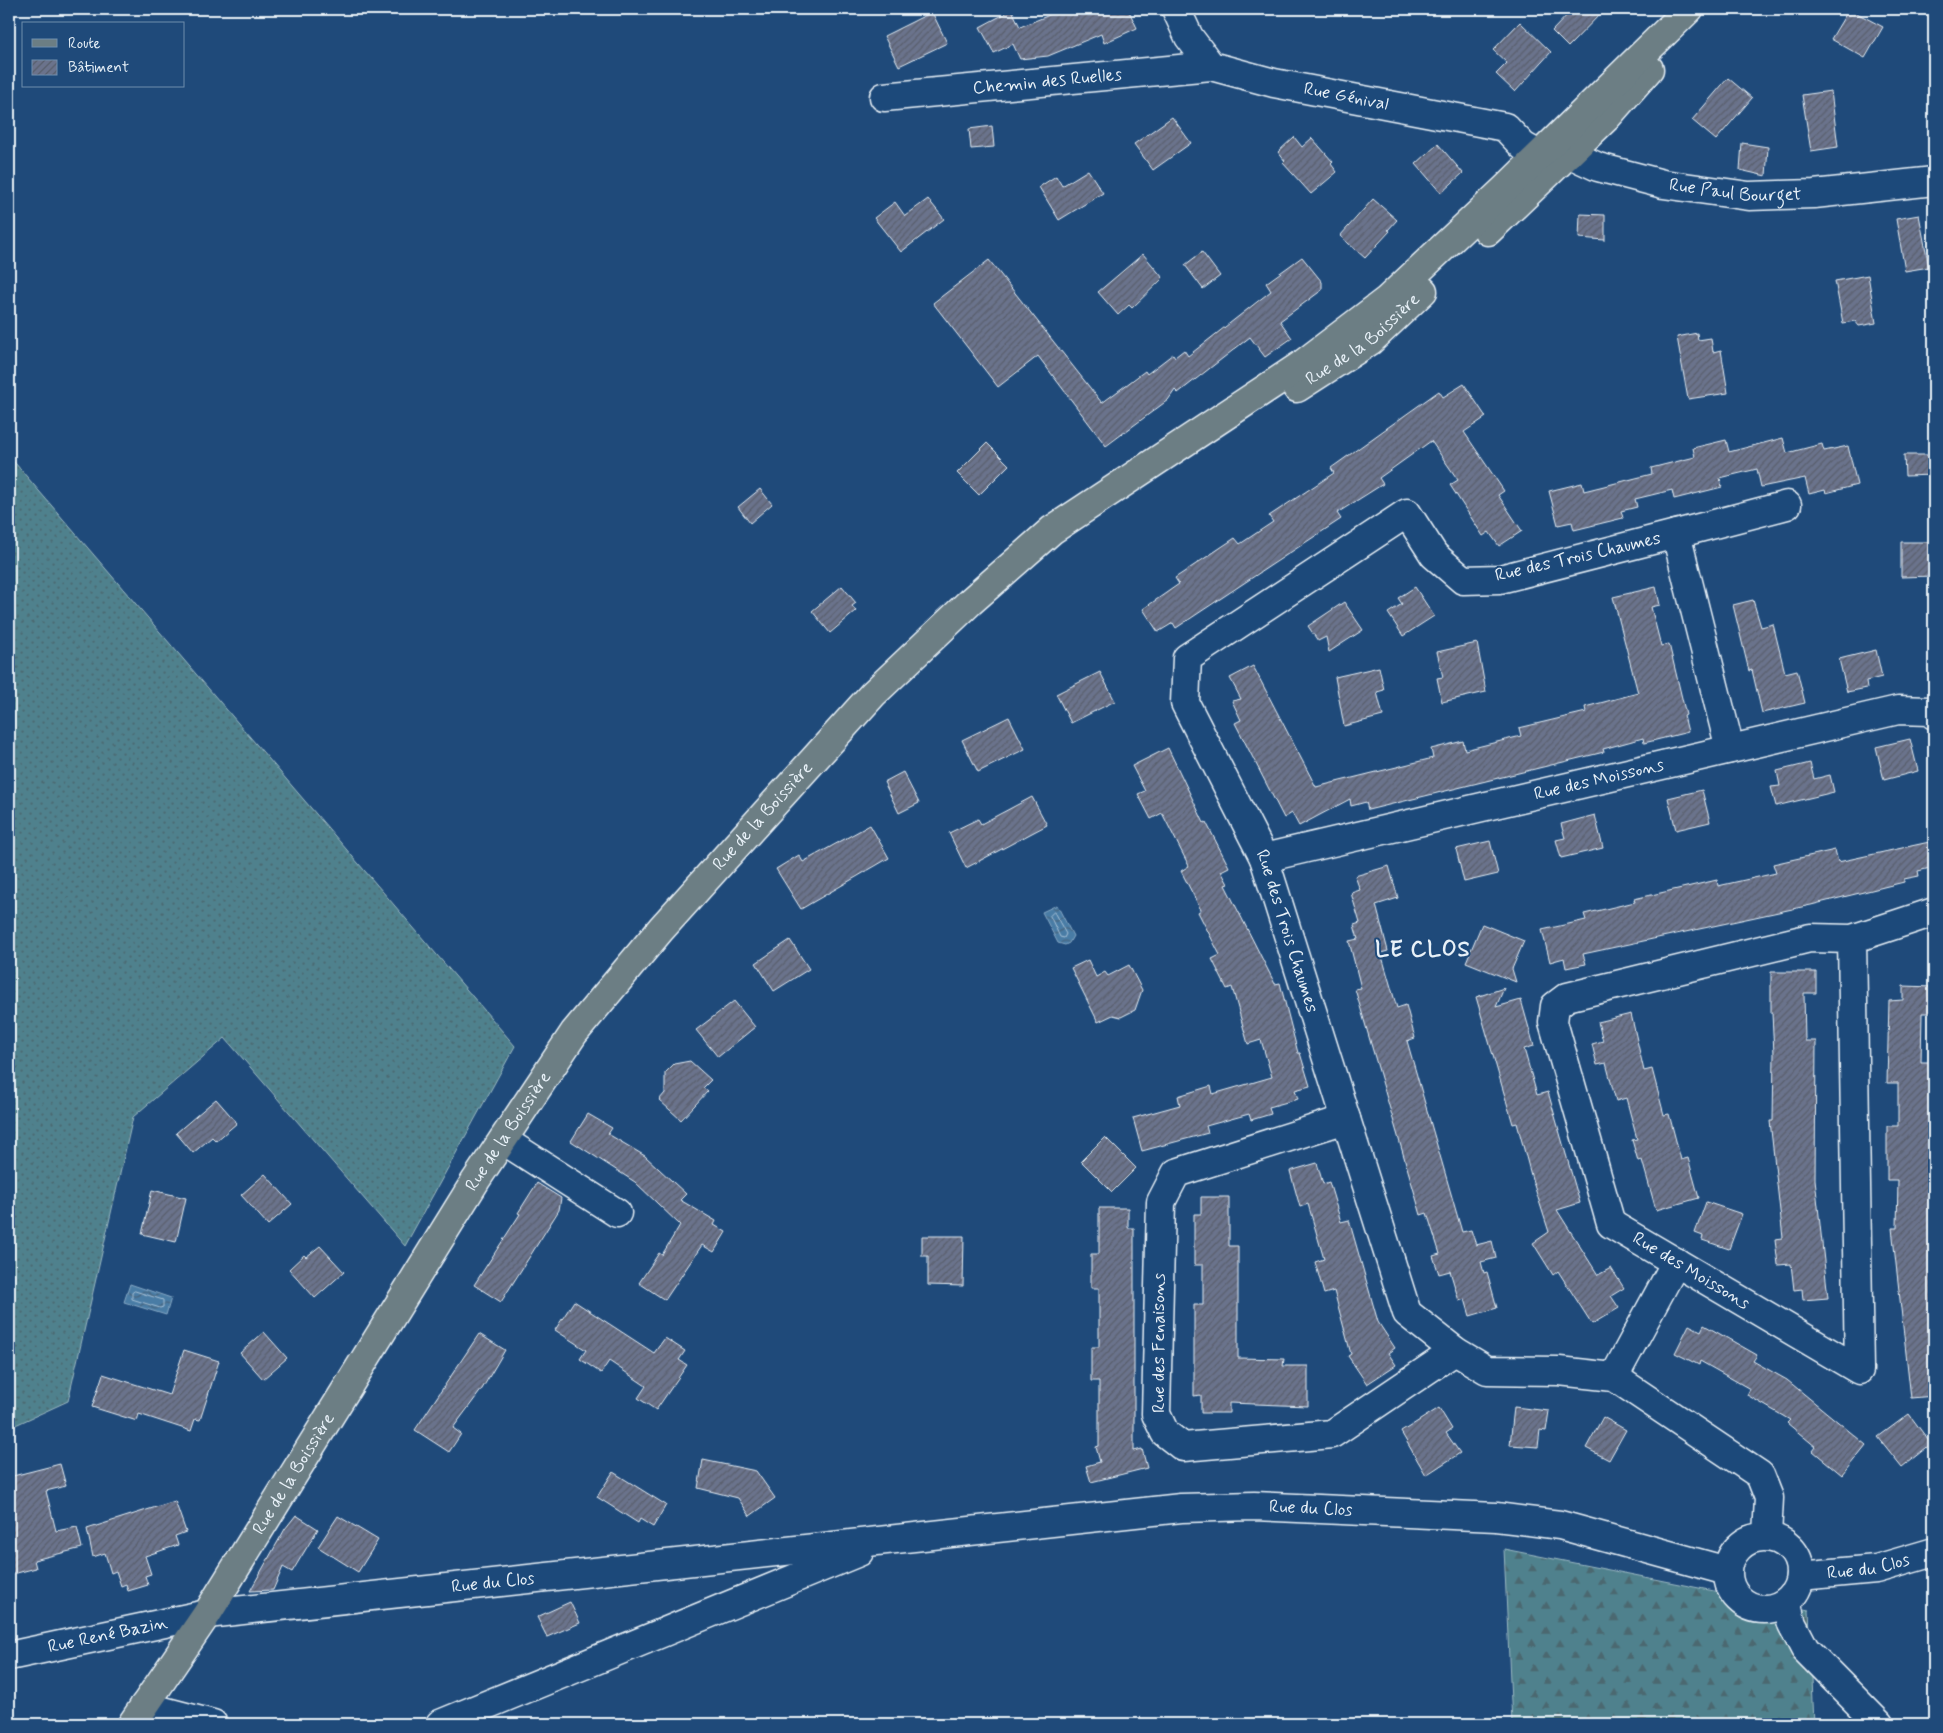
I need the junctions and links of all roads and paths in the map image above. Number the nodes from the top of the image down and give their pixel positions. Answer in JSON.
{"nodes":[{"id":1,"x":1176,"y":9,"type":"edge"},
{"id":2,"x":1689,"y":9,"type":"edge"},
{"id":3,"x":1702,"y":9,"type":"edge"},
{"id":4,"x":1211,"y":66,"type":"junction"},
{"id":5,"x":884,"y":97,"type":"dead end"},
{"id":6,"x":1570,"y":154,"type":"junction"},
{"id":7,"x":1539,"y":155,"type":"junction"},
{"id":8,"x":1934,"y":181,"type":"edge"},
{"id":9,"x":1787,"y":505,"type":"dead end"},
{"id":10,"x":1676,"y":534,"type":"junction"},
{"id":11,"x":970,"y":602,"type":"junction"},
{"id":12,"x":1934,"y":716,"type":"edge"},
{"id":13,"x":1730,"y":749,"type":"junction"},
{"id":14,"x":1264,"y":858,"type":"junction"},
{"id":15,"x":1934,"y":912,"type":"edge"},
{"id":16,"x":1852,"y":939,"type":"junction"},
{"id":17,"x":1346,"y":1120,"type":"junction"},
{"id":18,"x":503,"y":1140,"type":"junction"},
{"id":19,"x":617,"y":1213,"type":"dead end"},
{"id":20,"x":1676,"y":1262,"type":"junction"},
{"id":21,"x":1455,"y":1351,"type":"junction"},
{"id":22,"x":1614,"y":1377,"type":"junction"},
{"id":23,"x":1767,"y":1536,"type":"junction"},
{"id":24,"x":890,"y":1540,"type":"junction"},
{"id":25,"x":779,"y":1552,"type":"junction"},
{"id":26,"x":1934,"y":1552,"type":"edge"},
{"id":27,"x":1727,"y":1571,"type":"junction"},
{"id":28,"x":1800,"y":1576,"type":"junction"},
{"id":29,"x":783,"y":1584,"type":"junction"},
{"id":30,"x":1786,"y":1602,"type":"junction"},
{"id":31,"x":207,"y":1614,"type":"junction"},
{"id":32,"x":9,"y":1656,"type":"edge"},
{"id":33,"x":138,"y":1715,"type":"edge"},
{"id":34,"x":213,"y":1724,"type":"edge"},
{"id":35,"x":440,"y":1724,"type":"edge"},
{"id":36,"x":1879,"y":1724,"type":"edge"}],
"edges":[{"from":1,"to":4,"type":"street"},
{"from":2,"to":7,"type":"main road","name":"Rue de la Boissière"},
{"from":3,"to":6,"type":"main road","name":"Rue de la Boissière"},
{"from":4,"to":5,"type":"street","name":"Chemin des Ruelles"},
{"from":4,"to":7,"type":"street","name":"Rue Génival"},
{"from":6,"to":7,"type":"street","name":"Rue Paul Bourget"},
{"from":6,"to":8,"type":"street","name":"Rue Paul Bourget"},
{"from":6,"to":11,"type":"main road","name":"Rue de la Boissière"},
{"from":7,"to":11,"type":"main road","name":"Rue de la Boissière"},
{"from":9,"to":10,"type":"street","name":"Rue des Trois Chaumes"},
{"from":10,"to":13,"type":"street","name":"Rue des Trois Chaumes"},
{"from":10,"to":14,"type":"street","name":"Rue des Trois Chaumes"},
{"from":11,"to":18,"type":"main road","name":"Rue de la Boissière"},
{"from":12,"to":13,"type":"street","name":"Rue des Moissons"},
{"from":13,"to":14,"type":"street","name":"Rue des Moissons"},
{"from":14,"to":17,"type":"street","name":"Rue des Trois Chaumes"},
{"from":15,"to":16,"type":"street","name":"Rue des Moissons"},
{"from":16,"to":20,"type":"street","name":"Rue des Moissons"},
{"from":16,"to":20,"type":"street","name":"Rue des Moissons"},
{"from":17,"to":21,"type":"street","name":"Rue des Trois Chaumes"},
{"from":17,"to":21,"type":"street","name":"Rue des Fenaisons"},
{"from":18,"to":19,"type":"street"},
{"from":18,"to":31,"type":"main road","name":"Rue de la Boissière"},
{"from":20,"to":22,"type":"street"},
{"from":21,"to":22,"type":"street","name":"Rue des Trois Chaumes"},
{"from":22,"to":23,"type":"street","name":"Rue des Trois Chaumes"},
{"from":23,"to":27,"type":"street"},
{"from":23,"to":28,"type":"street"},
{"from":24,"to":25,"type":"street","name":"Rue du Clos"},
{"from":24,"to":27,"type":"street","name":"Rue du Clos"},
{"from":24,"to":29,"type":"street","name":"Rue du Clos"},
{"from":25,"to":29,"type":"street"},
{"from":25,"to":31,"type":"street","name":"Rue du Clos"},
{"from":26,"to":28,"type":"street","name":"Rue du Clos"},
{"from":27,"to":30,"type":"street"},
{"from":28,"to":30,"type":"street"},
{"from":29,"to":35,"type":"street","name":"Rue du Clos"},
{"from":30,"to":36,"type":"street"},
{"from":31,"to":32,"type":"street","name":"Rue René Bazin"},
{"from":31,"to":33,"type":"main road","name":"Rue de la Boissière"},
{"from":33,"to":34,"type":"street"}]}
